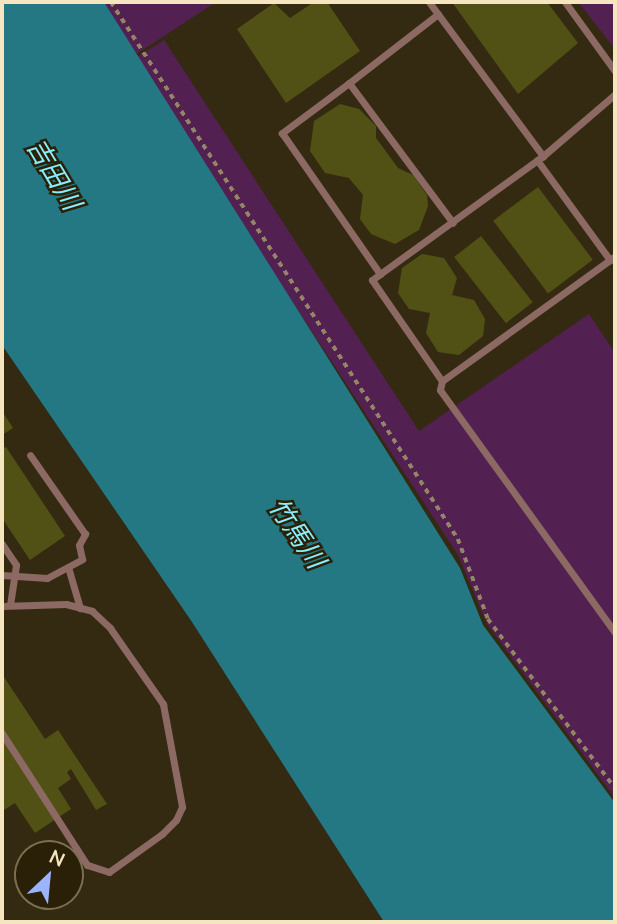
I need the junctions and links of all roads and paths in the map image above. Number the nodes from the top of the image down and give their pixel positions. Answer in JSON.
{"nodes":[{"id":1,"x":111,"y":2,"type":"edge"},
{"id":2,"x":429,"y":2,"type":"edge"},
{"id":3,"x":565,"y":2,"type":"edge"},
{"id":4,"x":439,"y":14,"type":"junction"},
{"id":5,"x":615,"y":71,"type":"edge"},
{"id":6,"x":349,"y":83,"type":"junction"},
{"id":7,"x":615,"y":94,"type":"edge"},
{"id":8,"x":540,"y":158,"type":"junction"},
{"id":9,"x":453,"y":223,"type":"junction"},
{"id":10,"x":613,"y":258,"type":"edge"},
{"id":11,"x":380,"y":274,"type":"junction"},
{"id":12,"x":442,"y":381,"type":"junction"},
{"id":13,"x":30,"y":455,"type":"dead end"},
{"id":14,"x":2,"y":544,"type":"edge"},
{"id":15,"x":68,"y":567,"type":"junction"},
{"id":16,"x":2,"y":575,"type":"edge"},
{"id":17,"x":13,"y":578,"type":"junction"},
{"id":18,"x":6,"y":606,"type":"edge"},
{"id":19,"x":80,"y":608,"type":"junction"},
{"id":20,"x":615,"y":633,"type":"edge"},
{"id":21,"x":2,"y":733,"type":"edge"},
{"id":22,"x":615,"y":789,"type":"edge"}],
"edges":[{"from":1,"to":22,"type":"path"},
{"from":2,"to":4,"type":"lane"},
{"from":3,"to":5,"type":"lane"},
{"from":4,"to":6,"type":"lane"},
{"from":4,"to":8,"type":"lane"},
{"from":6,"to":9,"type":"lane"},
{"from":6,"to":11,"type":"lane"},
{"from":7,"to":8,"type":"lane"},
{"from":8,"to":9,"type":"lane"},
{"from":8,"to":10,"type":"lane"},
{"from":9,"to":11,"type":"lane"},
{"from":10,"to":12,"type":"lane"},
{"from":11,"to":12,"type":"lane"},
{"from":12,"to":20,"type":"lane"},
{"from":13,"to":15,"type":"lane"},
{"from":14,"to":17,"type":"lane"},
{"from":15,"to":17,"type":"lane"},
{"from":15,"to":19,"type":"lane"},
{"from":16,"to":17,"type":"lane"},
{"from":17,"to":18,"type":"lane"},
{"from":18,"to":19,"type":"lane"},
{"from":19,"to":21,"type":"lane"}]}
